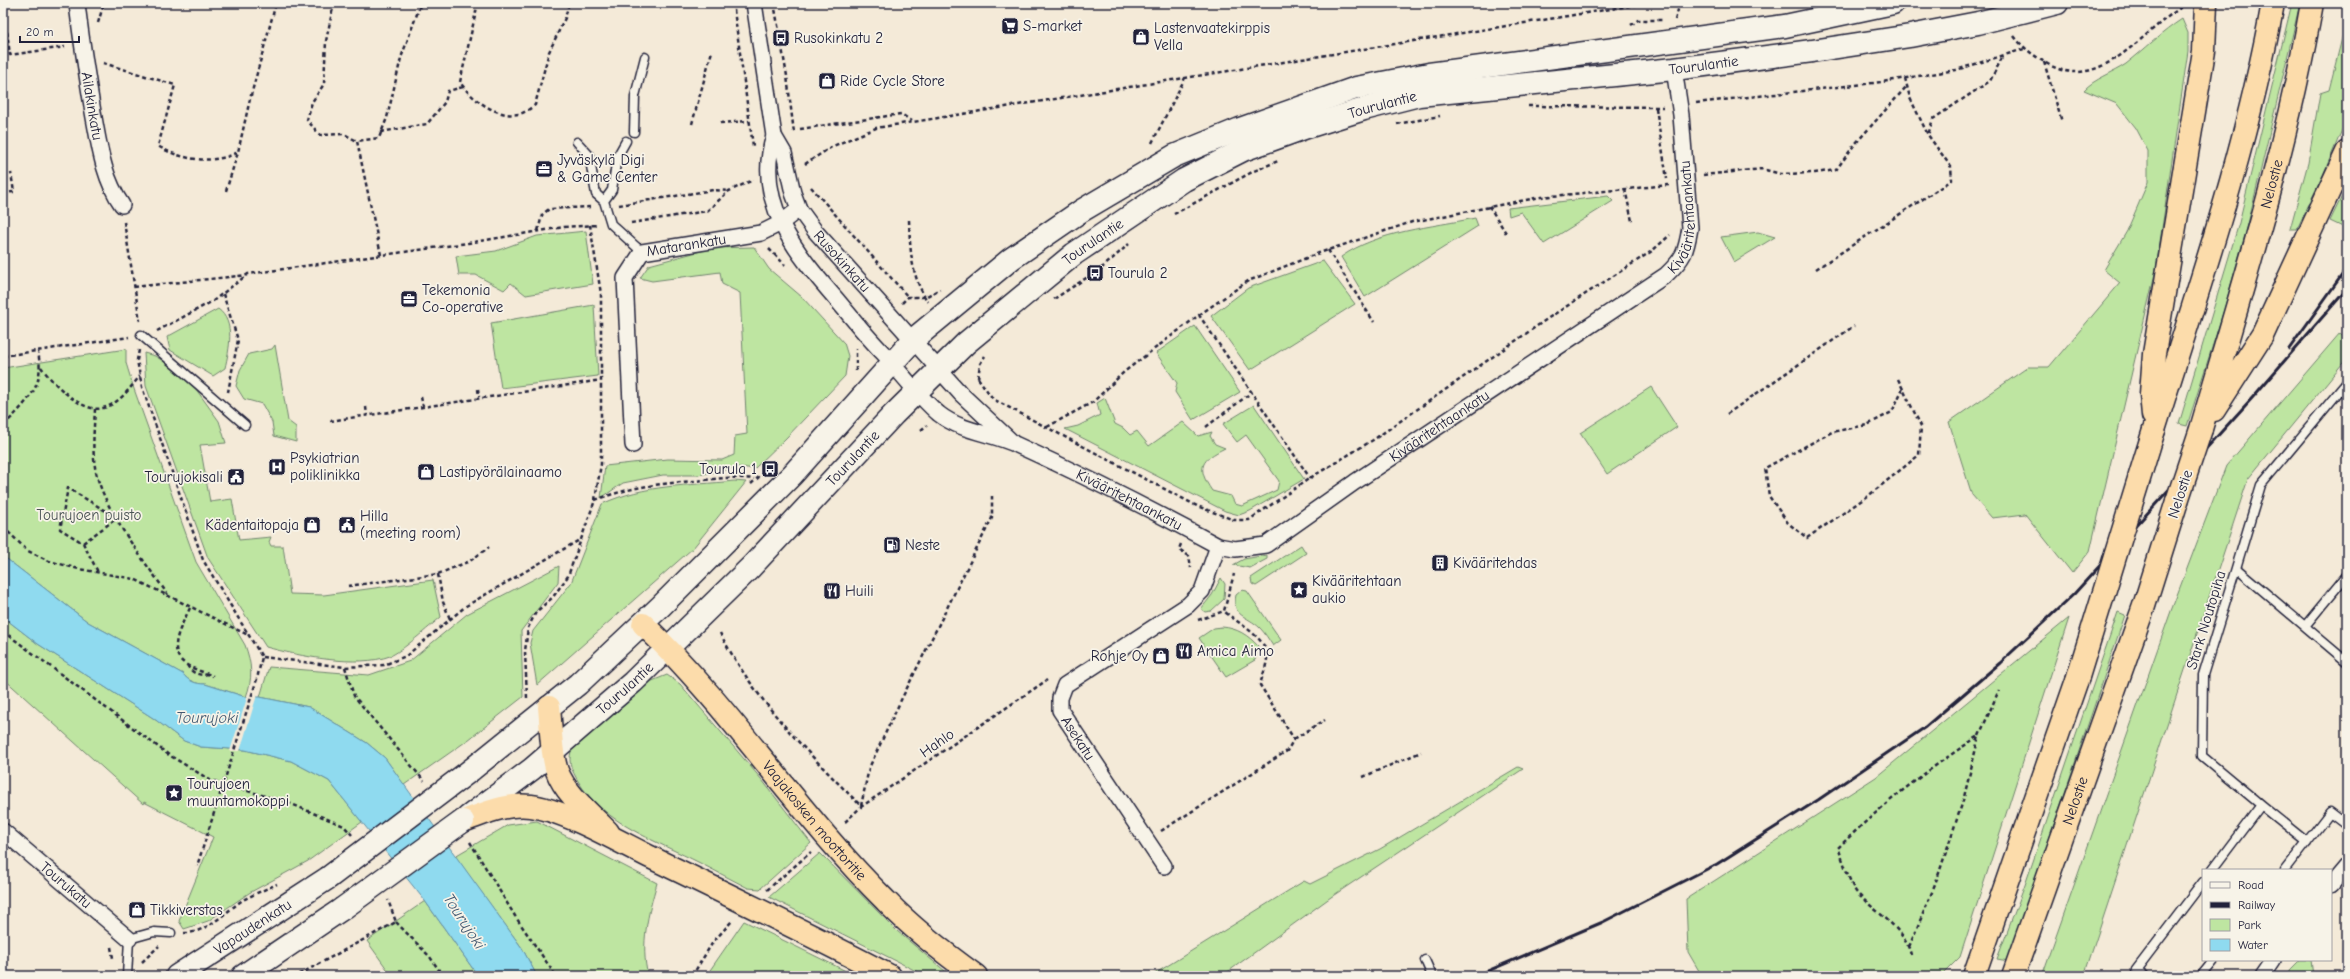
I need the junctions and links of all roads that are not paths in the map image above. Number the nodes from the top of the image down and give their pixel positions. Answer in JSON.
{"nodes":[{"id":1,"x":77,"y":3,"type":"edge"},
{"id":2,"x":754,"y":3,"type":"edge"},
{"id":3,"x":1893,"y":3,"type":"edge"},
{"id":4,"x":2057,"y":3,"type":"edge"},
{"id":5,"x":2206,"y":3,"type":"edge"},
{"id":6,"x":2273,"y":3,"type":"edge"},
{"id":7,"x":2312,"y":3,"type":"edge"},
{"id":8,"x":2011,"y":13,"type":"edge"},
{"id":9,"x":645,"y":57,"type":"dead end"},
{"id":10,"x":1674,"y":69,"type":"junction"},
{"id":11,"x":634,"y":132,"type":"dead end"},
{"id":12,"x":774,"y":136,"type":"junction"},
{"id":13,"x":626,"y":141,"type":"dead end"},
{"id":14,"x":577,"y":142,"type":"dead end"},
{"id":15,"x":2347,"y":152,"type":"edge"},
{"id":16,"x":122,"y":205,"type":"road end"},
{"id":17,"x":604,"y":205,"type":"junction"},
{"id":18,"x":800,"y":209,"type":"junction"},
{"id":19,"x":781,"y":223,"type":"junction"},
{"id":20,"x":642,"y":252,"type":"junction"},
{"id":21,"x":142,"y":335,"type":"road end"},
{"id":22,"x":914,"y":339,"type":"junction"},
{"id":23,"x":892,"y":362,"type":"junction"},
{"id":24,"x":940,"y":369,"type":"junction"},
{"id":25,"x":2347,"y":382,"type":"edge"},
{"id":26,"x":918,"y":390,"type":"junction"},
{"id":27,"x":245,"y":425,"type":"dead end"},
{"id":28,"x":2201,"y":429,"type":"junction"},
{"id":29,"x":2154,"y":430,"type":"junction"},
{"id":30,"x":1015,"y":444,"type":"junction"},
{"id":31,"x":633,"y":445,"type":"dead end"},
{"id":32,"x":1218,"y":546,"type":"junction"},
{"id":33,"x":2236,"y":568,"type":"junction"},
{"id":34,"x":2347,"y":575,"type":"edge"},
{"id":35,"x":642,"y":624,"type":"junction"},
{"id":36,"x":2305,"y":626,"type":"junction"},
{"id":37,"x":668,"y":648,"type":"junction"},
{"id":38,"x":2347,"y":662,"type":"edge"},
{"id":39,"x":549,"y":707,"type":"junction"},
{"id":40,"x":554,"y":750,"type":"junction"},
{"id":41,"x":502,"y":801,"type":"junction"},
{"id":42,"x":2261,"y":805,"type":"junction"},
{"id":43,"x":463,"y":821,"type":"joint"},
{"id":44,"x":2347,"y":825,"type":"edge"},
{"id":45,"x":3,"y":831,"type":"edge"},
{"id":46,"x":614,"y":839,"type":"junction"},
{"id":47,"x":2307,"y":842,"type":"junction"},
{"id":48,"x":2347,"y":865,"type":"edge"},
{"id":49,"x":1164,"y":866,"type":"dead end"},
{"id":50,"x":2213,"y":869,"type":"edge"},
{"id":51,"x":2286,"y":869,"type":"edge"},
{"id":52,"x":328,"y":878,"type":"joint"},
{"id":53,"x":2202,"y":883,"type":"edge"},
{"id":54,"x":2332,"y":883,"type":"edge"},
{"id":55,"x":171,"y":933,"type":"road end"},
{"id":56,"x":129,"y":939,"type":"junction"},
{"id":57,"x":1425,"y":960,"type":"dead end"},
{"id":58,"x":2213,"y":961,"type":"edge"},
{"id":59,"x":2272,"y":961,"type":"edge"},
{"id":60,"x":1976,"y":970,"type":"edge"},
{"id":61,"x":2014,"y":974,"type":"edge"},
{"id":62,"x":127,"y":976,"type":"edge"},
{"id":63,"x":177,"y":976,"type":"edge"},
{"id":64,"x":243,"y":976,"type":"edge"},
{"id":65,"x":890,"y":976,"type":"edge"},
{"id":66,"x":976,"y":976,"type":"edge"},
{"id":67,"x":1432,"y":976,"type":"edge"},
{"id":68,"x":2144,"y":976,"type":"edge"},
{"id":69,"x":2201,"y":976,"type":"edge"},
{"id":70,"x":2262,"y":976,"type":"edge"}],
"edges":[{"from":1,"to":16,"type":"street","name":"Ailakinkatu"},
{"from":2,"to":12,"type":"street","name":"Rusokinkatu"},
{"from":3,"to":22,"type":"main road","name":"Tourulantie"},
{"from":4,"to":8,"type":"main road","name":"Tourulantie"},
{"from":5,"to":29,"type":"highway"},
{"from":6,"to":29,"type":"highway"},
{"from":7,"to":28,"type":"highway","name":"Nelostie"},
{"from":8,"to":10,"type":"main road","name":"Tourulantie"},
{"from":9,"to":11,"type":"lane"},
{"from":10,"to":24,"type":"main road","name":"Tourulantie"},
{"from":10,"to":32,"type":"street","name":"Kivääritehtaankatu"},
{"from":12,"to":18,"type":"street","name":"Rusokinkatu"},
{"from":12,"to":19,"type":"street","name":"Rusokinkatu"},
{"from":13,"to":17,"type":"lane"},
{"from":14,"to":17,"type":"lane"},
{"from":15,"to":28,"type":"highway"},
{"from":17,"to":20,"type":"lane"},
{"from":18,"to":19,"type":"street","name":"Matarankatu"},
{"from":18,"to":22,"type":"street","name":"Rusokinkatu"},
{"from":19,"to":20,"type":"street","name":"Matarankatu"},
{"from":19,"to":23,"type":"street","name":"Rusokinkatu"},
{"from":20,"to":31,"type":"street","name":"Matarankatu"},
{"from":21,"to":27,"type":"lane"},
{"from":22,"to":23,"type":"main road","name":"Tourulantie"},
{"from":22,"to":24,"type":"street","name":"Rusokinkatu"},
{"from":23,"to":26,"type":"street","name":"Kivääritehtaankatu"},
{"from":23,"to":35,"type":"main road","name":"Tourulantie"},
{"from":24,"to":26,"type":"main road","name":"Tourulantie"},
{"from":24,"to":30,"type":"street","name":"Kivääritehtaankatu"},
{"from":25,"to":33,"type":"lane"},
{"from":26,"to":30,"type":"street","name":"Kivääritehtaankatu"},
{"from":26,"to":37,"type":"main road","name":"Tourulantie"},
{"from":28,"to":61,"type":"highway","name":"Nelostie","bridge":true},
{"from":29,"to":60,"type":"highway","bridge":true},
{"from":30,"to":32,"type":"street","name":"Kivääritehtaankatu"},
{"from":32,"to":49,"type":"street","name":"Asekatu"},
{"from":33,"to":36,"type":"lane","name":"Stark Noutopiha"},
{"from":33,"to":42,"type":"lane","name":"Stark Noutopiha"},
{"from":34,"to":36,"type":"lane"},
{"from":35,"to":37,"type":"highway","name":"Vaajakosken moottoritie"},
{"from":35,"to":39,"type":"main road","name":"Tourulantie"},
{"from":36,"to":38,"type":"lane","name":"Stark Noutopiha"},
{"from":37,"to":40,"type":"main road","name":"Tourulantie"},
{"from":37,"to":66,"type":"highway","name":"Vaajakosken moottoritie"},
{"from":39,"to":40,"type":"highway"},
{"from":39,"to":52,"type":"main road","name":"Tourulantie","bridge":true},
{"from":40,"to":41,"type":"main road","name":"Tourulantie"},
{"from":40,"to":46,"type":"highway"},
{"from":41,"to":43,"type":"highway"},
{"from":41,"to":46,"type":"highway"},
{"from":42,"to":47,"type":"lane"},
{"from":42,"to":50,"type":"lane"},
{"from":43,"to":64,"type":"main road","bridge":true},
{"from":44,"to":47,"type":"lane"},
{"from":45,"to":56,"type":"street","name":"Tourukatu"},
{"from":46,"to":65,"type":"highway"},
{"from":47,"to":51,"type":"lane"},
{"from":48,"to":54,"type":"street"},
{"from":52,"to":63,"type":"main road","name":"Vapaudenkatu"},
{"from":53,"to":68,"type":"lane"},
{"from":55,"to":56,"type":"lane"},
{"from":56,"to":62,"type":"lane"},
{"from":57,"to":67,"type":"lane"},
{"from":58,"to":69,"type":"lane"},
{"from":59,"to":70,"type":"street"}]}
